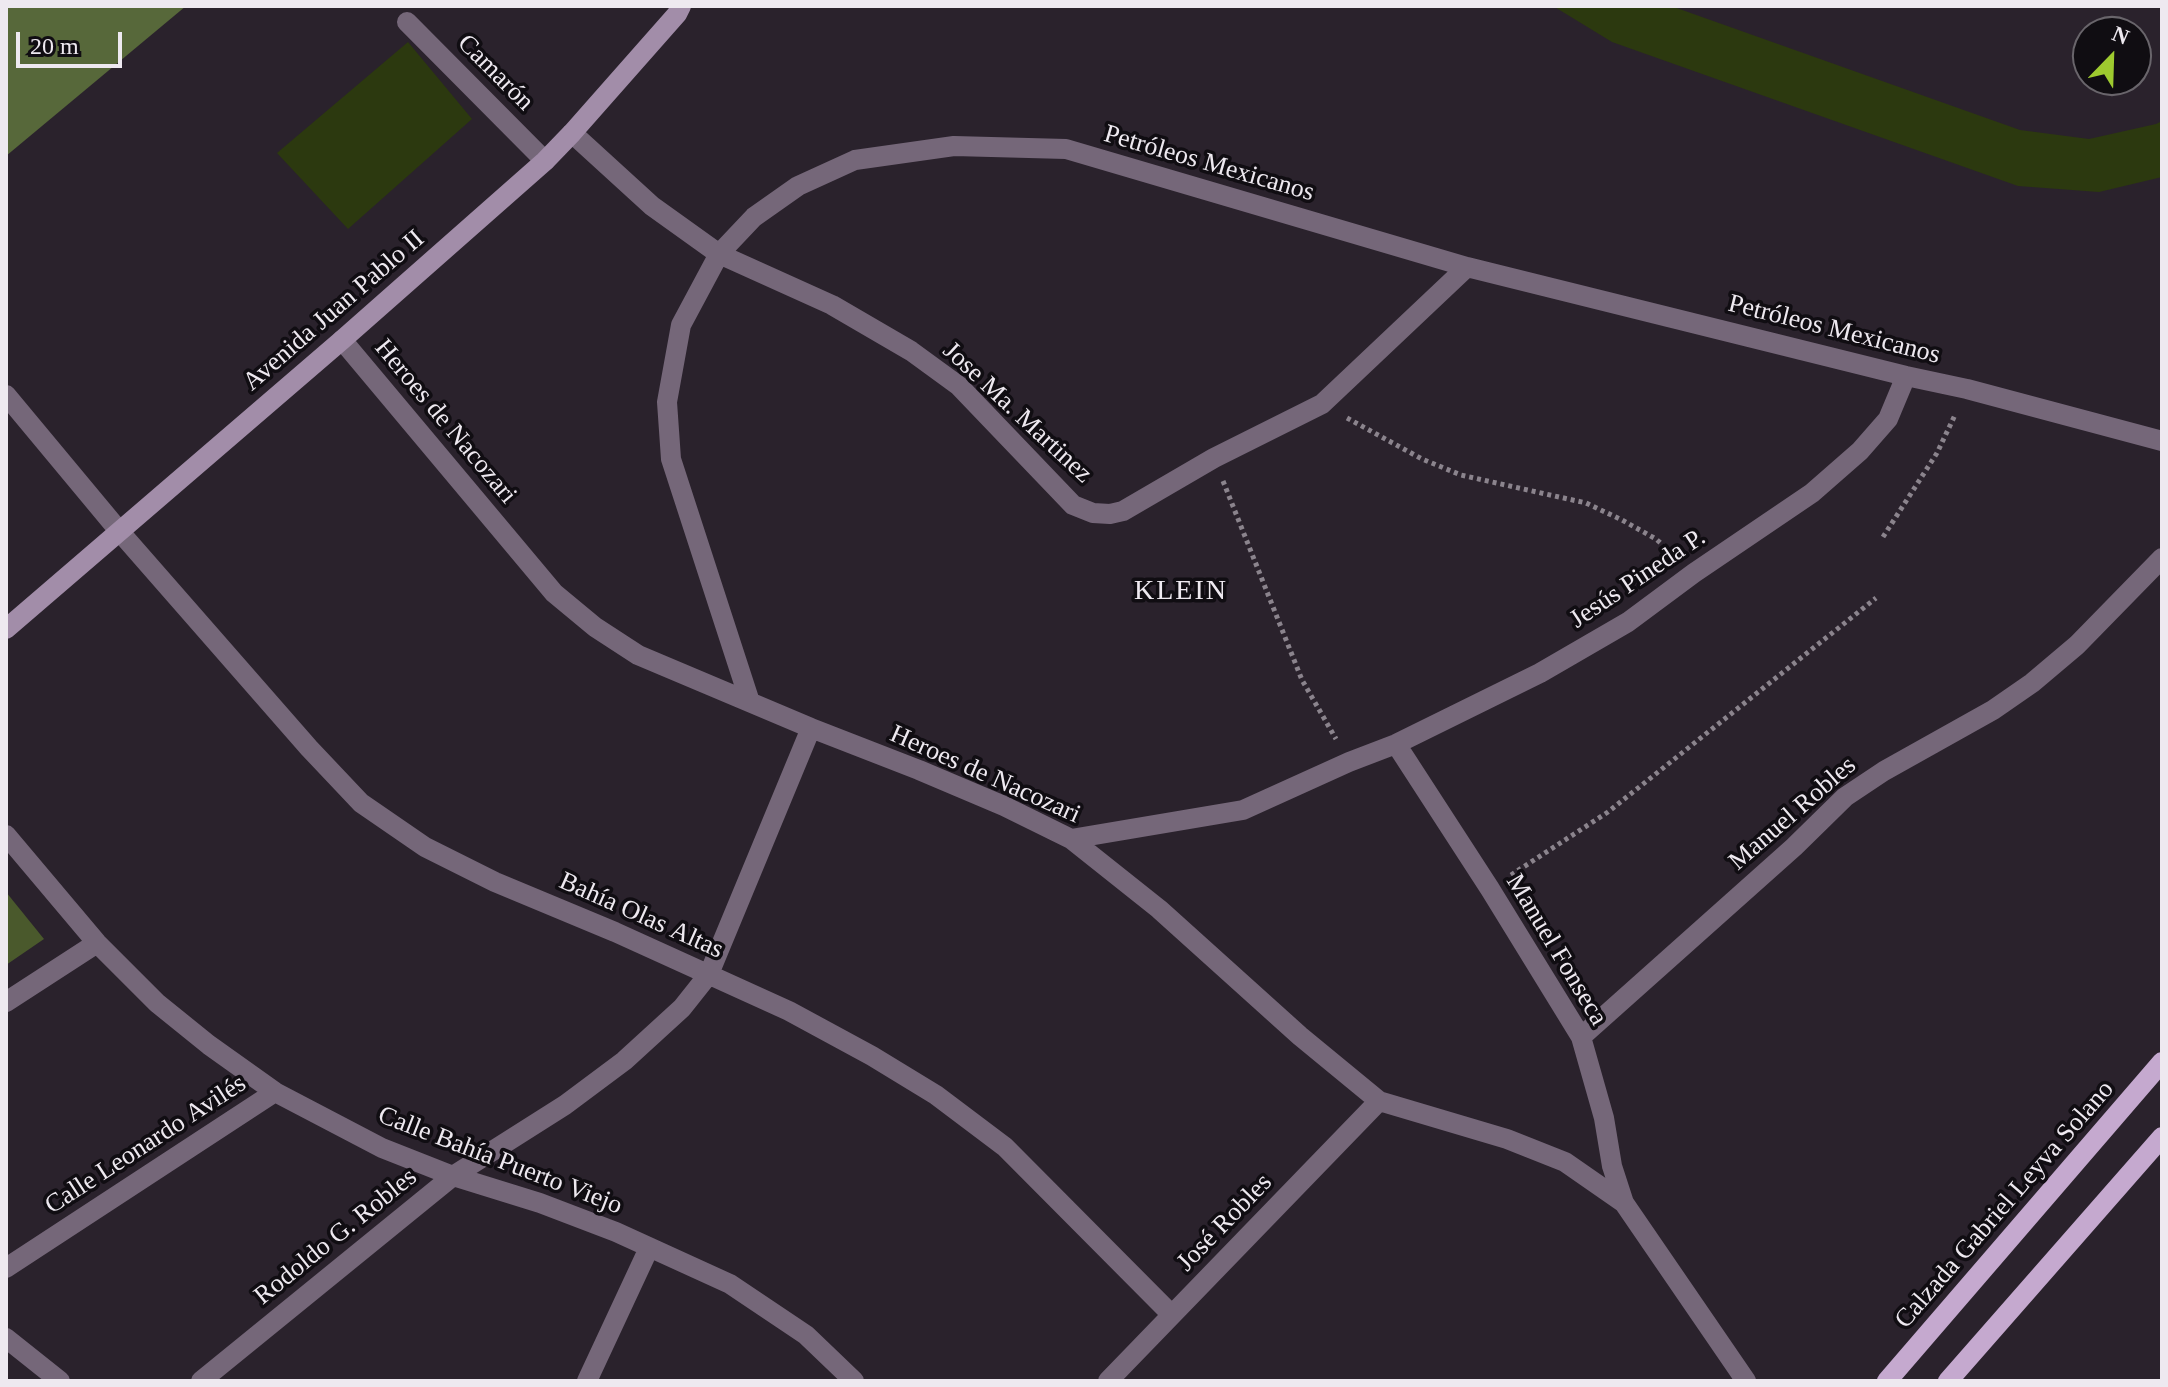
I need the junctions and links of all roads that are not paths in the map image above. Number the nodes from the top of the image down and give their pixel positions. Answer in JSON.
{"nodes":[{"id":1,"x":683,"y":9,"type":"edge"},
{"id":2,"x":407,"y":22,"type":"dead end"},
{"id":3,"x":572,"y":133,"type":"junction"},
{"id":4,"x":545,"y":161,"type":"junction"},
{"id":5,"x":719,"y":254,"type":"junction"},
{"id":6,"x":1467,"y":267,"type":"junction"},
{"id":7,"x":342,"y":340,"type":"junction"},
{"id":8,"x":1906,"y":376,"type":"junction"},
{"id":9,"x":6,"y":395,"type":"edge"},
{"id":10,"x":2162,"y":441,"type":"edge"},
{"id":11,"x":120,"y":532,"type":"junction"},
{"id":12,"x":2162,"y":558,"type":"edge"},
{"id":13,"x":6,"y":629,"type":"edge"},
{"id":14,"x":750,"y":702,"type":"junction"},
{"id":15,"x":811,"y":728,"type":"junction"},
{"id":16,"x":1396,"y":744,"type":"junction"},
{"id":17,"x":6,"y":835,"type":"edge"},
{"id":18,"x":1071,"y":839,"type":"junction"},
{"id":19,"x":97,"y":943,"type":"junction"},
{"id":20,"x":709,"y":974,"type":"junction"},
{"id":21,"x":6,"y":1002,"type":"edge"},
{"id":22,"x":1581,"y":1037,"type":"junction"},
{"id":23,"x":2162,"y":1062,"type":"edge"},
{"id":24,"x":275,"y":1092,"type":"junction"},
{"id":25,"x":1379,"y":1101,"type":"junction"},
{"id":26,"x":2162,"y":1137,"type":"edge"},
{"id":27,"x":453,"y":1176,"type":"junction"},
{"id":28,"x":1624,"y":1203,"type":"junction"},
{"id":29,"x":649,"y":1248,"type":"junction"},
{"id":30,"x":6,"y":1268,"type":"edge"},
{"id":31,"x":1172,"y":1315,"type":"junction"},
{"id":32,"x":6,"y":1338,"type":"edge"},
{"id":33,"x":60,"y":1381,"type":"edge"},
{"id":34,"x":201,"y":1381,"type":"edge"},
{"id":35,"x":587,"y":1381,"type":"edge"},
{"id":36,"x":854,"y":1381,"type":"edge"},
{"id":37,"x":1108,"y":1381,"type":"edge"},
{"id":38,"x":1746,"y":1381,"type":"edge"},
{"id":39,"x":1887,"y":1381,"type":"edge"},
{"id":40,"x":1948,"y":1381,"type":"edge"}],
"edges":[{"from":1,"to":3,"type":"main road","name":"Avenida Juan Pablo II"},
{"from":2,"to":4,"type":"street","name":"Camarón"},
{"from":3,"to":4,"type":"main road","name":"Avenida Juan Pablo II"},
{"from":3,"to":5,"type":"street","name":"Jose Ma. Martinez"},
{"from":4,"to":7,"type":"main road","name":"Avenida Juan Pablo II"},
{"from":5,"to":6,"type":"street","name":"Petróleos Mexicanos"},
{"from":5,"to":6,"type":"street","name":"Jose Ma. Martinez"},
{"from":5,"to":14,"type":"street","name":"Petróleos Mexicanos"},
{"from":6,"to":8,"type":"street","name":"Petróleos Mexicanos"},
{"from":7,"to":11,"type":"main road","name":"Avenida Juan Pablo II"},
{"from":7,"to":14,"type":"street","name":"Heroes de Nacozari"},
{"from":8,"to":10,"type":"street","name":"Petróleos Mexicanos"},
{"from":8,"to":16,"type":"street","name":"Jesús Pineda P."},
{"from":9,"to":11,"type":"street","name":"Bahía Olas Altas"},
{"from":11,"to":13,"type":"main road","name":"Avenida Juan Pablo II"},
{"from":11,"to":20,"type":"street","name":"Bahía Olas Altas"},
{"from":12,"to":22,"type":"street","name":"Manuel Robles"},
{"from":14,"to":15,"type":"street","name":"Heroes de Nacozari"},
{"from":15,"to":18,"type":"street","name":"Heroes de Nacozari"},
{"from":15,"to":20,"type":"street","name":"Rodoldo G. Robles"},
{"from":16,"to":18,"type":"street","name":"Jesús Pineda P."},
{"from":16,"to":22,"type":"street","name":"Manuel Fonseca"},
{"from":17,"to":19,"type":"street","name":"Calle Bahía Puerto Viejo"},
{"from":18,"to":25,"type":"street","name":"Heroes de Nacozari"},
{"from":19,"to":21,"type":"street"},
{"from":19,"to":24,"type":"street","name":"Calle Bahía Puerto Viejo"},
{"from":20,"to":27,"type":"street","name":"Rodoldo G. Robles"},
{"from":20,"to":31,"type":"street","name":"Bahía Olas Altas"},
{"from":22,"to":28,"type":"street","name":"Manuel Fonseca"},
{"from":23,"to":39,"type":"main road","name":"Calzada Gabriel Leyva Solano"},
{"from":24,"to":27,"type":"street","name":"Calle Bahía Puerto Viejo"},
{"from":24,"to":30,"type":"street","name":"Calle Leonardo Avilés"},
{"from":25,"to":28,"type":"street","name":"Heroes de Nacozari"},
{"from":25,"to":31,"type":"street","name":"José Robles"},
{"from":26,"to":40,"type":"main road"},
{"from":27,"to":29,"type":"street","name":"Calle Bahía Puerto Viejo"},
{"from":27,"to":34,"type":"street","name":"Rodoldo G. Robles"},
{"from":28,"to":38,"type":"street","name":"Heroes de Nacozari"},
{"from":29,"to":35,"type":"street"},
{"from":29,"to":36,"type":"street","name":"Calle Bahía Puerto Viejo"},
{"from":31,"to":37,"type":"street","name":"José Robles"},
{"from":32,"to":33,"type":"street"}]}
